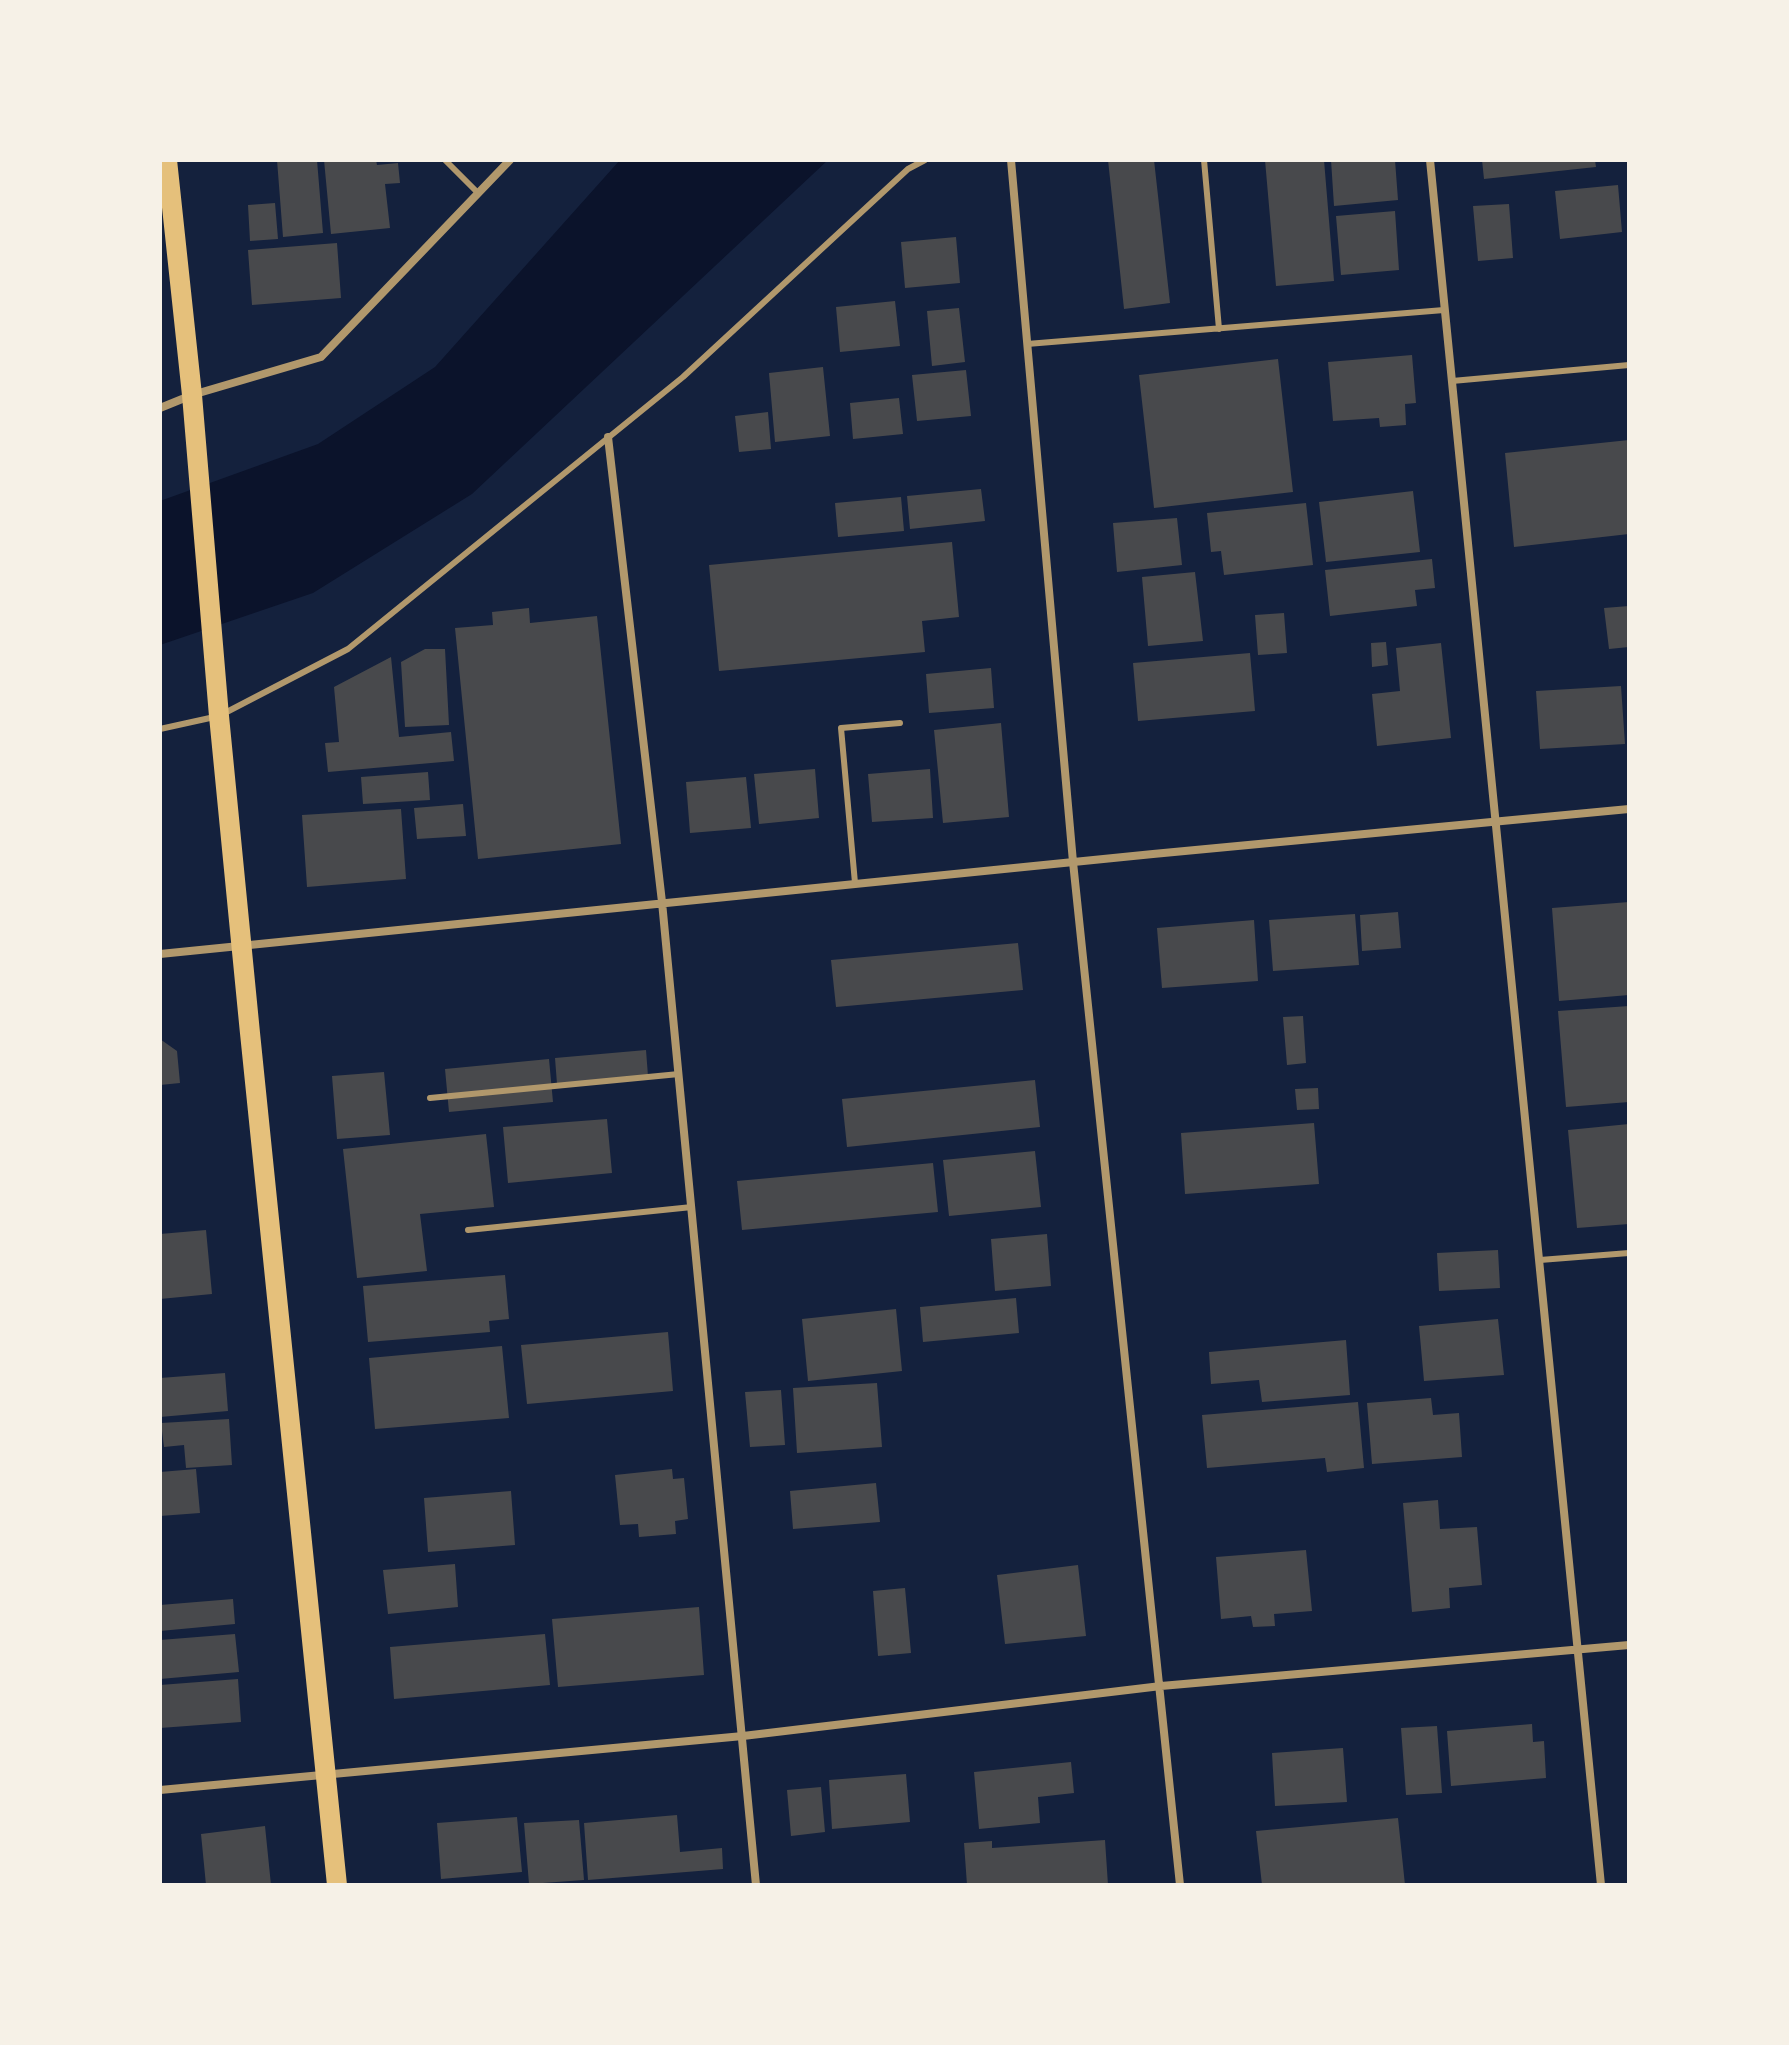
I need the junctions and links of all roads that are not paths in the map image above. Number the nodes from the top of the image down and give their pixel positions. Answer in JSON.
{"nodes":[{"id":1,"x":167,"y":160,"type":"edge"},
{"id":2,"x":445,"y":160,"type":"edge"},
{"id":3,"x":510,"y":160,"type":"edge"},
{"id":4,"x":925,"y":160,"type":"edge"},
{"id":5,"x":1011,"y":160,"type":"edge"},
{"id":6,"x":1204,"y":160,"type":"edge"},
{"id":7,"x":1430,"y":160,"type":"edge"},
{"id":8,"x":478,"y":193,"type":"junction"},
{"id":9,"x":1444,"y":310,"type":"junction"},
{"id":10,"x":1219,"y":329,"type":"junction"},
{"id":11,"x":1027,"y":344,"type":"junction"},
{"id":12,"x":1629,"y":365,"type":"edge"},
{"id":13,"x":1452,"y":381,"type":"junction"},
{"id":14,"x":192,"y":395,"type":"junction"},
{"id":15,"x":160,"y":408,"type":"edge"},
{"id":16,"x":608,"y":437,"type":"junction"},
{"id":17,"x":219,"y":716,"type":"junction"},
{"id":18,"x":900,"y":723,"type":"dead end"},
{"id":19,"x":160,"y":729,"type":"edge"},
{"id":20,"x":1629,"y":809,"type":"edge"},
{"id":21,"x":1496,"y":823,"type":"junction"},
{"id":22,"x":1073,"y":862,"type":"junction"},
{"id":23,"x":855,"y":883,"type":"junction"},
{"id":24,"x":662,"y":902,"type":"junction"},
{"id":25,"x":242,"y":946,"type":"junction"},
{"id":26,"x":160,"y":954,"type":"edge"},
{"id":27,"x":679,"y":1074,"type":"junction"},
{"id":28,"x":430,"y":1098,"type":"dead end"},
{"id":29,"x":692,"y":1207,"type":"junction"},
{"id":30,"x":468,"y":1230,"type":"dead end"},
{"id":31,"x":1629,"y":1253,"type":"edge"},
{"id":32,"x":1540,"y":1260,"type":"junction"},
{"id":33,"x":1629,"y":1645,"type":"edge"},
{"id":34,"x":1579,"y":1649,"type":"junction"},
{"id":35,"x":1161,"y":1686,"type":"junction"},
{"id":36,"x":743,"y":1736,"type":"junction"},
{"id":37,"x":326,"y":1773,"type":"junction"},
{"id":38,"x":160,"y":1790,"type":"edge"},
{"id":39,"x":337,"y":1885,"type":"edge"},
{"id":40,"x":756,"y":1885,"type":"edge"},
{"id":41,"x":1180,"y":1885,"type":"edge"},
{"id":42,"x":1601,"y":1885,"type":"edge"}],
"edges":[{"from":1,"to":14,"type":"main road"},
{"from":2,"to":8,"type":"lane"},
{"from":3,"to":8,"type":"street"},
{"from":4,"to":16,"type":"lane"},
{"from":5,"to":11,"type":"street"},
{"from":6,"to":10,"type":"lane"},
{"from":7,"to":9,"type":"street"},
{"from":8,"to":14,"type":"street"},
{"from":9,"to":10,"type":"lane"},
{"from":9,"to":13,"type":"street"},
{"from":10,"to":11,"type":"lane"},
{"from":11,"to":22,"type":"street"},
{"from":12,"to":13,"type":"lane"},
{"from":13,"to":21,"type":"street"},
{"from":14,"to":15,"type":"street"},
{"from":14,"to":17,"type":"main road"},
{"from":16,"to":17,"type":"lane"},
{"from":16,"to":24,"type":"street"},
{"from":17,"to":19,"type":"lane"},
{"from":17,"to":25,"type":"main road"},
{"from":18,"to":23,"type":"lane"},
{"from":20,"to":21,"type":"street"},
{"from":21,"to":22,"type":"street"},
{"from":21,"to":32,"type":"street"},
{"from":22,"to":23,"type":"street"},
{"from":22,"to":35,"type":"street"},
{"from":23,"to":24,"type":"street"},
{"from":24,"to":25,"type":"street"},
{"from":24,"to":27,"type":"street"},
{"from":25,"to":26,"type":"street"},
{"from":25,"to":37,"type":"main road"},
{"from":27,"to":28,"type":"lane"},
{"from":27,"to":29,"type":"street"},
{"from":29,"to":30,"type":"lane"},
{"from":29,"to":36,"type":"street"},
{"from":31,"to":32,"type":"lane"},
{"from":32,"to":34,"type":"street"},
{"from":33,"to":34,"type":"street"},
{"from":34,"to":35,"type":"street"},
{"from":34,"to":42,"type":"street"},
{"from":35,"to":36,"type":"street"},
{"from":35,"to":41,"type":"street"},
{"from":36,"to":37,"type":"street"},
{"from":36,"to":40,"type":"street"},
{"from":37,"to":38,"type":"street"},
{"from":37,"to":39,"type":"main road"}]}
